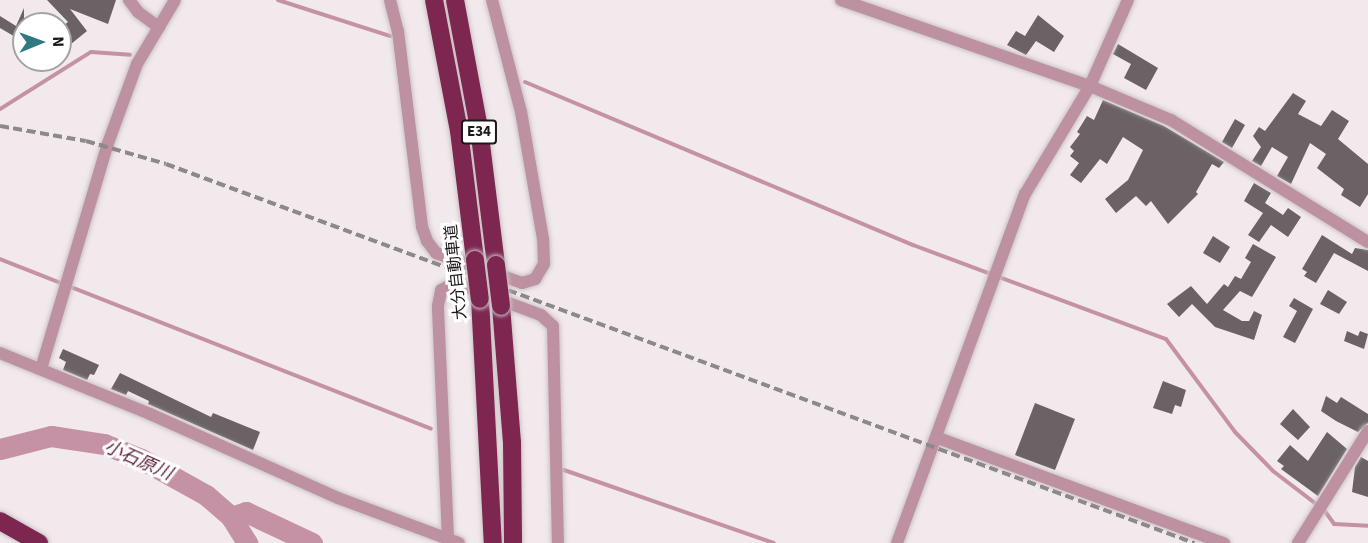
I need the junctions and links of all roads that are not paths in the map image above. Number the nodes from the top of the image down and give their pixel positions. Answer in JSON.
{"nodes":[{"id":1,"x":129,"y":0,"type":"edge"},
{"id":2,"x":175,"y":0,"type":"edge"},
{"id":3,"x":390,"y":0,"type":"edge"},
{"id":4,"x":434,"y":0,"type":"edge"},
{"id":5,"x":455,"y":0,"type":"edge"},
{"id":6,"x":492,"y":0,"type":"edge"},
{"id":7,"x":841,"y":0,"type":"edge"},
{"id":8,"x":1128,"y":0,"type":"edge"},
{"id":9,"x":159,"y":27,"type":"junction"},
{"id":10,"x":1090,"y":86,"type":"junction"},
{"id":11,"x":1368,"y":242,"type":"edge"},
{"id":12,"x":0,"y":353,"type":"edge"},
{"id":13,"x":41,"y":369,"type":"junction"},
{"id":14,"x":1368,"y":432,"type":"edge"},
{"id":15,"x":938,"y":438,"type":"junction"},
{"id":16,"x":0,"y":521,"type":"edge"},
{"id":17,"x":454,"y":541,"type":"edge"},
{"id":18,"x":39,"y":543,"type":"edge"},
{"id":19,"x":493,"y":543,"type":"edge"},
{"id":20,"x":513,"y":543,"type":"edge"},
{"id":21,"x":558,"y":543,"type":"edge"},
{"id":22,"x":897,"y":543,"type":"edge"},
{"id":23,"x":1224,"y":543,"type":"edge"},
{"id":24,"x":1298,"y":543,"type":"edge"}],
"edges":[{"from":1,"to":9,"type":"street"},
{"from":2,"to":9,"type":"street"},
{"from":3,"to":6,"type":"street"},
{"from":4,"to":19,"type":"highway","name":"大分自動車道","number":"E34","bridge":true},
{"from":5,"to":20,"type":"highway","number":"E34","bridge":true},
{"from":7,"to":10,"type":"street"},
{"from":8,"to":10,"type":"street"},
{"from":9,"to":13,"type":"street"},
{"from":10,"to":11,"type":"street"},
{"from":10,"to":15,"type":"street"},
{"from":12,"to":13,"type":"street"},
{"from":13,"to":17,"type":"street"},
{"from":14,"to":24,"type":"street"},
{"from":15,"to":22,"type":"street"},
{"from":15,"to":23,"type":"street"},
{"from":16,"to":18,"type":"highway"},
{"from":17,"to":21,"type":"street"}]}
